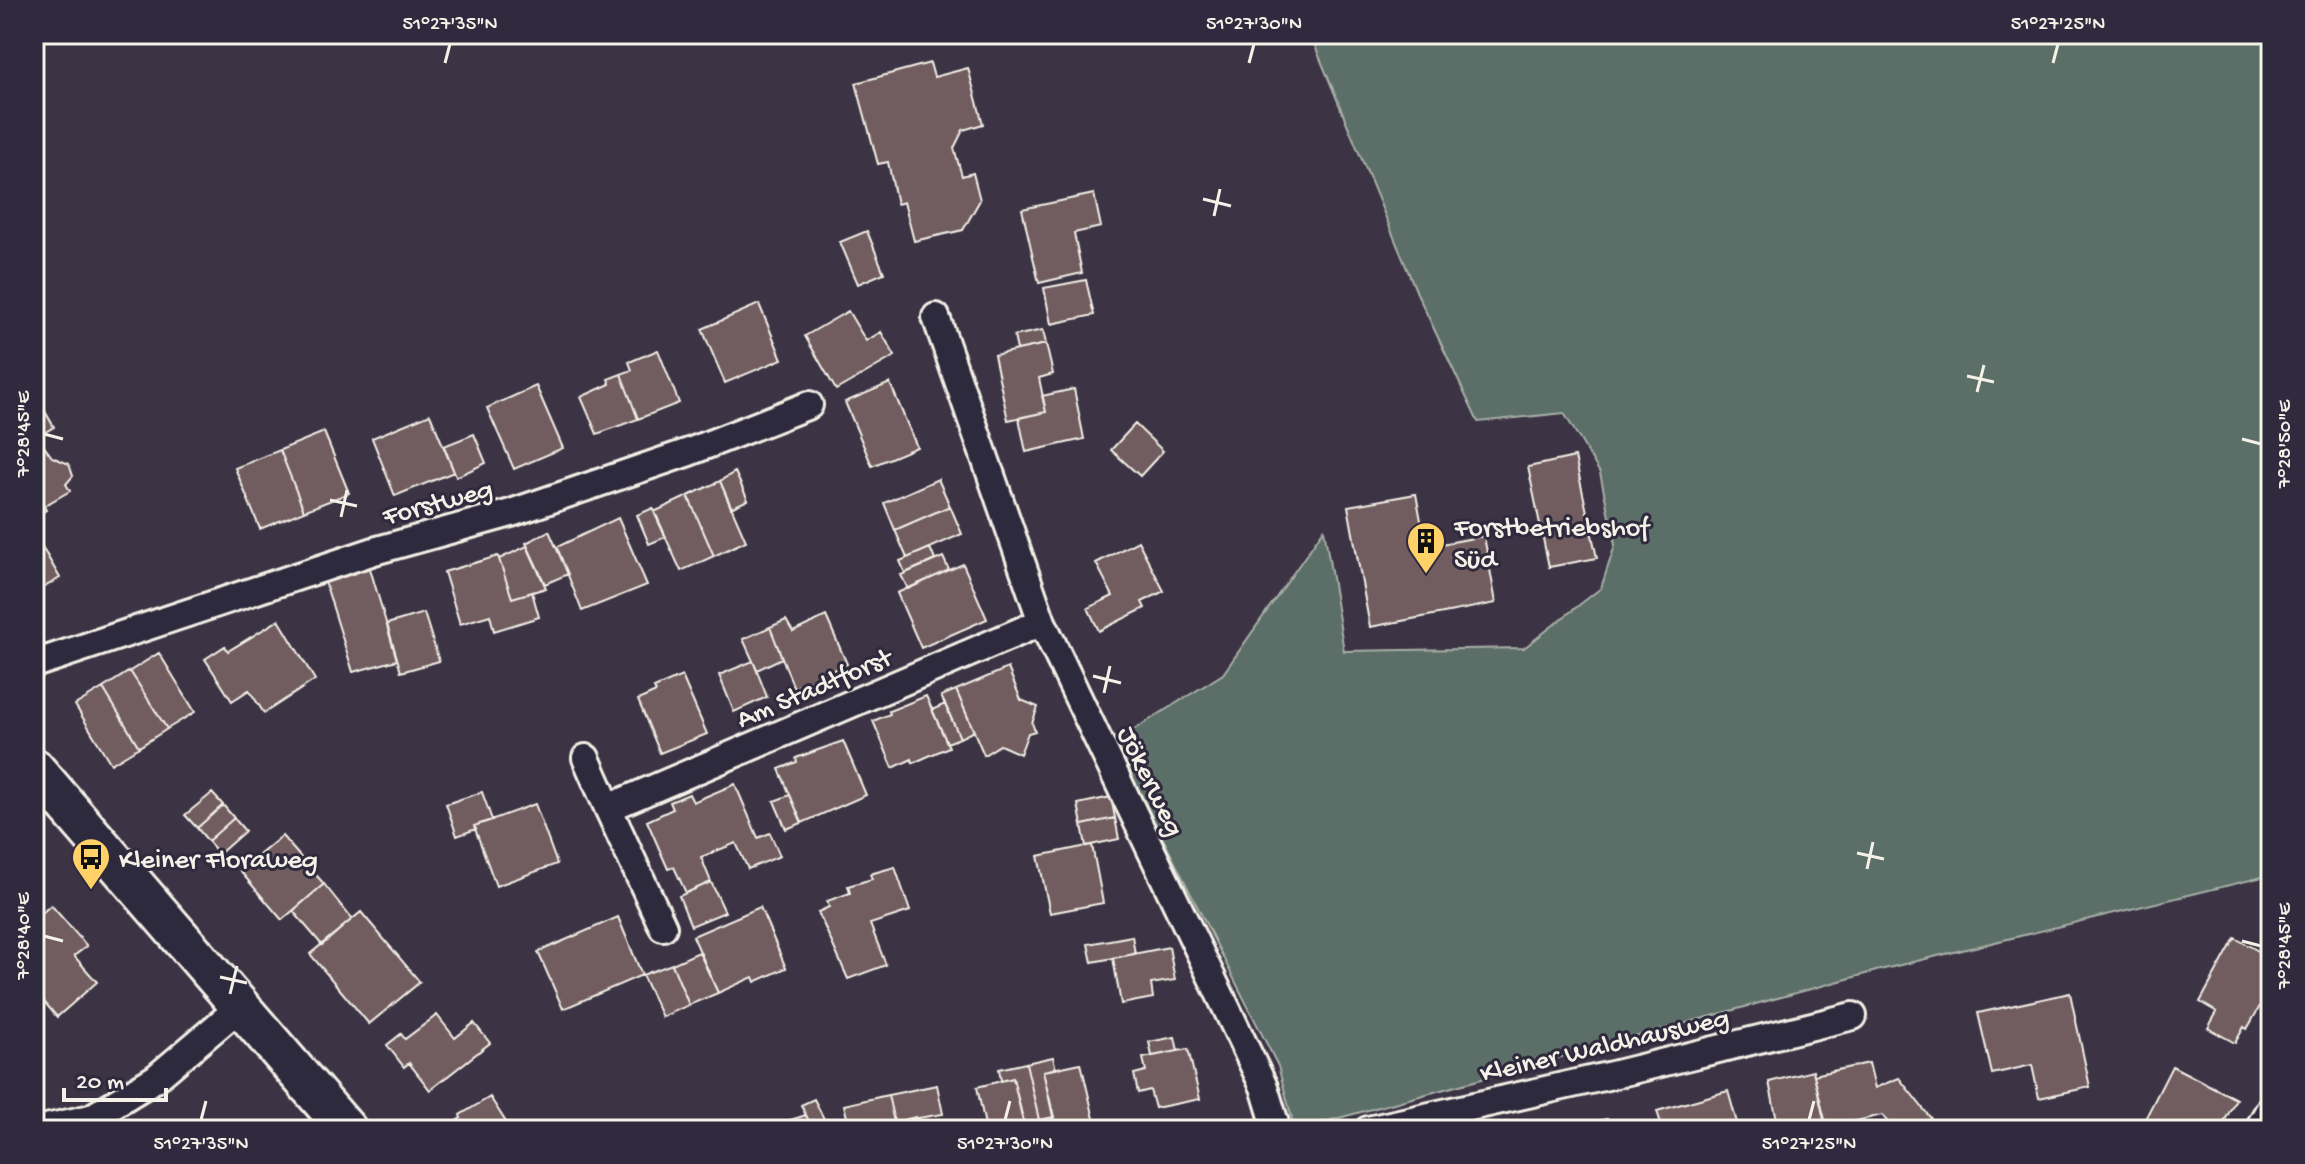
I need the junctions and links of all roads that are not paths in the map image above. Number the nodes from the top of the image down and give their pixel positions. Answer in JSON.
{"nodes":[{"id":1,"x":936,"y":317,"type":"dead end"},
{"id":2,"x":809,"y":405,"type":"dead end"},
{"id":3,"x":1042,"y":622,"type":"junction"},
{"id":4,"x":34,"y":664,"type":"edge"},
{"id":5,"x":586,"y":758,"type":"dead end"},
{"id":6,"x":34,"y":768,"type":"edge"},
{"id":7,"x":608,"y":808,"type":"junction"},
{"id":8,"x":663,"y":927,"type":"dead end"},
{"id":9,"x":241,"y":1006,"type":"junction"},
{"id":10,"x":1853,"y":1016,"type":"dead end"},
{"id":11,"x":2271,"y":1107,"type":"edge"},
{"id":12,"x":37,"y":1130,"type":"edge"},
{"id":13,"x":347,"y":1130,"type":"edge"},
{"id":14,"x":1277,"y":1130,"type":"edge"},
{"id":15,"x":1368,"y":1130,"type":"edge"},
{"id":16,"x":2258,"y":1130,"type":"edge"}],
"edges":[{"from":1,"to":3,"type":"street","name":"Jökerweg"},
{"from":2,"to":4,"type":"street","name":"Forstweg"},
{"from":3,"to":7,"type":"street","name":"Am Stadtforst"},
{"from":3,"to":14,"type":"street","name":"Jökerweg"},
{"from":5,"to":7,"type":"street"},
{"from":6,"to":9,"type":"main road"},
{"from":7,"to":8,"type":"street"},
{"from":9,"to":12,"type":"street"},
{"from":9,"to":13,"type":"main road"},
{"from":10,"to":15,"type":"street","name":"Kleiner Waldhausweg"},
{"from":11,"to":16,"type":"street"}]}
